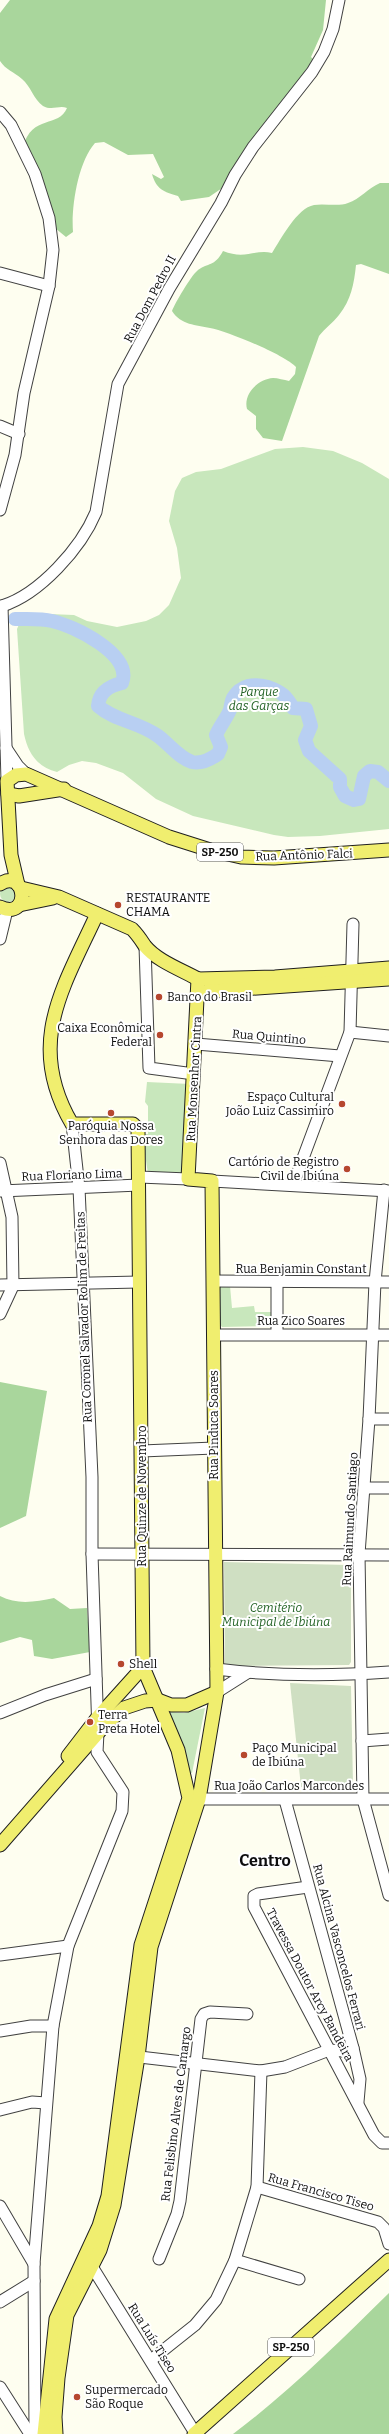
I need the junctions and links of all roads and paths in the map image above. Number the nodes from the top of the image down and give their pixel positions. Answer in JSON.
{"nodes":[{"id":1,"x":339,"y":0,"type":"edge"},
{"id":2,"x":0,"y":112,"type":"edge"},
{"id":3,"x":0,"y":273,"type":"edge"},
{"id":4,"x":49,"y":286,"type":"junction"},
{"id":5,"x":0,"y":426,"type":"edge"},
{"id":6,"x":19,"y":434,"type":"junction"},
{"id":7,"x":0,"y":510,"type":"edge"},
{"id":8,"x":1,"y":604,"type":"edge"},
{"id":9,"x":5,"y":746,"type":"junction"},
{"id":10,"x":26,"y":774,"type":"junction"},
{"id":11,"x":7,"y":787,"type":"junction"},
{"id":12,"x":64,"y":789,"type":"junction"},
{"id":13,"x":28,"y":795,"type":"junction"},
{"id":14,"x":9,"y":817,"type":"junction"},
{"id":15,"x":389,"y":850,"type":"edge"},
{"id":16,"x":11,"y":856,"type":"junction"},
{"id":17,"x":1,"y":883,"type":"edge"},
{"id":18,"x":20,"y":887,"type":"junction"},
{"id":19,"x":59,"y":897,"type":"junction"},
{"id":20,"x":19,"y":905,"type":"junction"},
{"id":21,"x":3,"y":908,"type":"edge"},
{"id":22,"x":97,"y":914,"type":"junction"},
{"id":23,"x":353,"y":924,"type":"dead end"},
{"id":24,"x":0,"y":939,"type":"edge"},
{"id":25,"x":145,"y":946,"type":"junction"},
{"id":26,"x":389,"y":968,"type":"edge"},
{"id":27,"x":352,"y":976,"type":"junction"},
{"id":28,"x":389,"y":979,"type":"edge"},
{"id":29,"x":198,"y":986,"type":"junction"},
{"id":30,"x":350,"y":1032,"type":"junction"},
{"id":31,"x":389,"y":1036,"type":"edge"},
{"id":32,"x":196,"y":1044,"type":"junction"},
{"id":33,"x":340,"y":1056,"type":"junction"},
{"id":34,"x":194,"y":1074,"type":"junction"},
{"id":35,"x":72,"y":1124,"type":"junction"},
{"id":36,"x":0,"y":1163,"type":"edge"},
{"id":37,"x":188,"y":1179,"type":"junction"},
{"id":38,"x":139,"y":1181,"type":"junction"},
{"id":39,"x":212,"y":1181,"type":"junction"},
{"id":40,"x":292,"y":1185,"type":"junction"},
{"id":41,"x":79,"y":1188,"type":"junction"},
{"id":42,"x":387,"y":1190,"type":"edge"},
{"id":43,"x":4,"y":1195,"type":"edge"},
{"id":44,"x":139,"y":1282,"type":"junction"},
{"id":45,"x":213,"y":1282,"type":"junction"},
{"id":46,"x":277,"y":1282,"type":"junction"},
{"id":47,"x":375,"y":1282,"type":"junction"},
{"id":48,"x":389,"y":1282,"type":"edge"},
{"id":49,"x":82,"y":1284,"type":"junction"},
{"id":50,"x":0,"y":1285,"type":"edge"},
{"id":51,"x":13,"y":1286,"type":"junction"},
{"id":52,"x":0,"y":1314,"type":"edge"},
{"id":53,"x":277,"y":1334,"type":"junction"},
{"id":54,"x":373,"y":1334,"type":"junction"},
{"id":55,"x":389,"y":1334,"type":"edge"},
{"id":56,"x":214,"y":1335,"type":"junction"},
{"id":57,"x":369,"y":1418,"type":"junction"},
{"id":58,"x":389,"y":1419,"type":"edge"},
{"id":59,"x":214,"y":1448,"type":"junction"},
{"id":60,"x":142,"y":1451,"type":"junction"},
{"id":61,"x":364,"y":1488,"type":"junction"},
{"id":62,"x":389,"y":1488,"type":"edge"},
{"id":63,"x":214,"y":1553,"type":"junction"},
{"id":64,"x":92,"y":1554,"type":"junction"},
{"id":65,"x":142,"y":1554,"type":"junction"},
{"id":66,"x":359,"y":1554,"type":"junction"},
{"id":67,"x":389,"y":1555,"type":"edge"},
{"id":68,"x":143,"y":1667,"type":"junction"},
{"id":69,"x":216,"y":1668,"type":"junction"},
{"id":70,"x":389,"y":1672,"type":"edge"},
{"id":71,"x":247,"y":1673,"type":"junction"},
{"id":72,"x":360,"y":1674,"type":"junction"},
{"id":73,"x":96,"y":1679,"type":"junction"},
{"id":74,"x":217,"y":1692,"type":"junction"},
{"id":75,"x":158,"y":1700,"type":"junction"},
{"id":76,"x":0,"y":1713,"type":"edge"},
{"id":77,"x":98,"y":1717,"type":"junction"},
{"id":78,"x":98,"y":1733,"type":"junction"},
{"id":79,"x":389,"y":1739,"type":"edge"},
{"id":80,"x":362,"y":1741,"type":"junction"},
{"id":81,"x":194,"y":1799,"type":"junction"},
{"id":82,"x":364,"y":1799,"type":"junction"},
{"id":83,"x":285,"y":1800,"type":"junction"},
{"id":84,"x":389,"y":1800,"type":"edge"},
{"id":85,"x":0,"y":1832,"type":"edge"},
{"id":86,"x":0,"y":1845,"type":"edge"},
{"id":87,"x":308,"y":1887,"type":"junction"},
{"id":88,"x":389,"y":1895,"type":"edge"},
{"id":89,"x":68,"y":1946,"type":"junction"},
{"id":90,"x":0,"y":1955,"type":"edge"},
{"id":91,"x":247,"y":2014,"type":"dead end"},
{"id":92,"x":53,"y":2026,"type":"junction"},
{"id":93,"x":0,"y":2031,"type":"edge"},
{"id":94,"x":353,"y":2048,"type":"junction"},
{"id":95,"x":329,"y":2050,"type":"junction"},
{"id":96,"x":132,"y":2056,"type":"junction"},
{"id":97,"x":196,"y":2064,"type":"junction"},
{"id":98,"x":261,"y":2071,"type":"junction"},
{"id":99,"x":46,"y":2102,"type":"junction"},
{"id":100,"x":358,"y":2102,"type":"junction"},
{"id":101,"x":0,"y":2110,"type":"edge"},
{"id":102,"x":389,"y":2143,"type":"edge"},
{"id":103,"x":257,"y":2187,"type":"junction"},
{"id":104,"x":0,"y":2206,"type":"edge"},
{"id":105,"x":389,"y":2244,"type":"edge"},
{"id":106,"x":388,"y":2257,"type":"edge"},
{"id":107,"x":159,"y":2259,"type":"dead end"},
{"id":108,"x":235,"y":2260,"type":"junction"},
{"id":109,"x":87,"y":2262,"type":"junction"},
{"id":110,"x":34,"y":2264,"type":"junction"},
{"id":111,"x":299,"y":2280,"type":"dead end"},
{"id":112,"x":34,"y":2281,"type":"junction"},
{"id":113,"x":0,"y":2302,"type":"edge"},
{"id":114,"x":151,"y":2360,"type":"junction"},
{"id":115,"x":0,"y":2387,"type":"edge"},
{"id":116,"x":39,"y":2413,"type":"junction"},
{"id":117,"x":37,"y":2433,"type":"edge"},
{"id":118,"x":194,"y":2433,"type":"edge"},
{"id":119,"x":56,"y":2434,"type":"edge"}],
"edges":[{"from":1,"to":8,"type":"street","name":"Rua Dom Pedro II"},
{"from":2,"to":4,"type":"street"},
{"from":3,"to":4,"type":"street"},
{"from":4,"to":6,"type":"street"},
{"from":5,"to":6,"type":"street"},
{"from":6,"to":7,"type":"street"},
{"from":8,"to":9,"type":"street"},
{"from":9,"to":10,"type":"street"},
{"from":9,"to":11,"type":"street"},
{"from":10,"to":11,"type":"main road"},
{"from":10,"to":12,"type":"main road","name":"Rua Antônio Falci","number":"SP-250"},
{"from":10,"to":13,"type":"main road"},
{"from":11,"to":13,"type":"main road"},
{"from":11,"to":14,"type":"main road"},
{"from":12,"to":13,"type":"main road"},
{"from":12,"to":15,"type":"main road","name":"Rua Antônio Falci","number":"SP-250"},
{"from":13,"to":14,"type":"main road"},
{"from":14,"to":16,"type":"main road"},
{"from":16,"to":17,"type":"main road"},
{"from":16,"to":18,"type":"main road"},
{"from":17,"to":18,"type":"main road"},
{"from":18,"to":19,"type":"main road"},
{"from":18,"to":20,"type":"main road"},
{"from":19,"to":20,"type":"main road"},
{"from":19,"to":22,"type":"main road"},
{"from":20,"to":21,"type":"main road"},
{"from":21,"to":24,"type":"street"},
{"from":22,"to":25,"type":"main road"},
{"from":22,"to":35,"type":"main road","name":"Rua Coronel Salvador Rolim de Freitas"},
{"from":23,"to":27,"type":"street"},
{"from":25,"to":29,"type":"main road"},
{"from":25,"to":34,"type":"street"},
{"from":26,"to":27,"type":"main road"},
{"from":27,"to":28,"type":"main road"},
{"from":27,"to":29,"type":"main road"},
{"from":27,"to":30,"type":"street"},
{"from":29,"to":32,"type":"main road","name":"Rua Monsenhor Cintra"},
{"from":30,"to":31,"type":"street"},
{"from":30,"to":33,"type":"street"},
{"from":32,"to":33,"type":"street","name":"Rua Quintino"},
{"from":32,"to":34,"type":"main road","name":"Rua Monsenhor Cintra"},
{"from":33,"to":40,"type":"street"},
{"from":34,"to":37,"type":"main road","name":"Rua Monsenhor Cintra"},
{"from":35,"to":38,"type":"main road","name":"Rua Quinze de Novembro"},
{"from":35,"to":41,"type":"street","name":"Rua Coronel Salvador Rolim de Freitas"},
{"from":36,"to":43,"type":"street"},
{"from":37,"to":38,"type":"street","name":"Rua Floriano Lima"},
{"from":37,"to":39,"type":"main road"},
{"from":38,"to":41,"type":"street","name":"Rua Floriano Lima"},
{"from":38,"to":44,"type":"main road","name":"Rua Quinze de Novembro"},
{"from":39,"to":40,"type":"street"},
{"from":39,"to":45,"type":"main road","name":"Rua Pinduca Soares"},
{"from":40,"to":42,"type":"street"},
{"from":41,"to":43,"type":"street","name":"Rua Floriano Lima"},
{"from":41,"to":49,"type":"street","name":"Rua Coronel Salvador Rolim de Freitas"},
{"from":42,"to":47,"type":"street","name":"Rua Raimundo Santiago"},
{"from":43,"to":51,"type":"street"},
{"from":44,"to":49,"type":"street"},
{"from":44,"to":60,"type":"main road","name":"Rua Quinze de Novembro"},
{"from":45,"to":46,"type":"street","name":"Rua Benjamin Constant"},
{"from":45,"to":56,"type":"main road","name":"Rua Pinduca Soares"},
{"from":46,"to":47,"type":"street","name":"Rua Benjamin Constant"},
{"from":46,"to":53,"type":"street"},
{"from":47,"to":48,"type":"street","name":"Rua Benjamin Constant"},
{"from":47,"to":54,"type":"street","name":"Rua Raimundo Santiago"},
{"from":49,"to":51,"type":"street"},
{"from":49,"to":64,"type":"street","name":"Rua Coronel Salvador Rolim de Freitas"},
{"from":50,"to":51,"type":"street"},
{"from":51,"to":52,"type":"street"},
{"from":53,"to":54,"type":"street","name":"Rua Zico Soares"},
{"from":53,"to":56,"type":"street","name":"Rua Zico Soares"},
{"from":54,"to":55,"type":"street","name":"Rua Zico Soares"},
{"from":54,"to":57,"type":"street","name":"Rua Raimundo Santiago"},
{"from":56,"to":59,"type":"main road","name":"Rua Pinduca Soares"},
{"from":57,"to":58,"type":"street"},
{"from":57,"to":61,"type":"street","name":"Rua Raimundo Santiago"},
{"from":59,"to":60,"type":"street"},
{"from":59,"to":63,"type":"main road","name":"Rua Pinduca Soares"},
{"from":60,"to":65,"type":"main road","name":"Rua Quinze de Novembro"},
{"from":61,"to":62,"type":"street"},
{"from":61,"to":66,"type":"street","name":"Rua Raimundo Santiago"},
{"from":63,"to":65,"type":"street"},
{"from":63,"to":66,"type":"street"},
{"from":63,"to":69,"type":"main road","name":"Rua Pinduca Soares"},
{"from":64,"to":65,"type":"street"},
{"from":64,"to":73,"type":"street","name":"Rua Coronel Salvador Rolim de Freitas"},
{"from":65,"to":68,"type":"main road","name":"Rua Quinze de Novembro"},
{"from":66,"to":67,"type":"street"},
{"from":66,"to":72,"type":"street","name":"Rua Raimundo Santiago"},
{"from":68,"to":75,"type":"main road","name":"Rua Quinze de Novembro"},
{"from":68,"to":77,"type":"main road"},
{"from":69,"to":71,"type":"street"},
{"from":69,"to":74,"type":"main road","name":"Rua Pinduca Soares"},
{"from":70,"to":72,"type":"street"},
{"from":71,"to":72,"type":"street"},
{"from":71,"to":74,"type":"street"},
{"from":72,"to":80,"type":"street","name":"Rua Raimundo Santiago"},
{"from":73,"to":76,"type":"street"},
{"from":73,"to":77,"type":"street","name":"Rua Coronel Salvador Rolim de Freitas"},
{"from":74,"to":75,"type":"main road"},
{"from":74,"to":81,"type":"main road","name":"Rua Pinduca Soares"},
{"from":75,"to":78,"type":"main road"},
{"from":75,"to":81,"type":"main road","name":"Rua Quinze de Novembro"},
{"from":77,"to":78,"type":"street","name":"Rua Coronel Salvador Rolim de Freitas"},
{"from":77,"to":85,"type":"main road"},
{"from":78,"to":86,"type":"main road"},
{"from":78,"to":89,"type":"street","name":"Rua Coronel Salvador Rolim de Freitas"},
{"from":79,"to":80,"type":"street"},
{"from":80,"to":82,"type":"street","name":"Rua Raimundo Santiago"},
{"from":81,"to":83,"type":"street","name":"Rua João Carlos Marcondes"},
{"from":81,"to":96,"type":"main road","name":"Rua Pinduca Soares"},
{"from":82,"to":83,"type":"street","name":"Rua João Carlos Marcondes"},
{"from":82,"to":84,"type":"street","name":"Rua João Carlos Marcondes"},
{"from":82,"to":88,"type":"street","name":"Rua Raimundo Santiago"},
{"from":83,"to":87,"type":"street","name":"Rua Alcina Vasconcelos Ferrari"},
{"from":87,"to":94,"type":"street","name":"Rua Alcina Vasconcelos Ferrari"},
{"from":87,"to":95,"type":"street","name":"Travessa Doutor Arcy Bandeira"},
{"from":89,"to":90,"type":"street"},
{"from":89,"to":92,"type":"street","name":"Rua Coronel Salvador Rolim de Freitas"},
{"from":91,"to":97,"type":"street","name":"Rua Felisbino Alves de Camargo"},
{"from":92,"to":93,"type":"street"},
{"from":92,"to":99,"type":"street","name":"Rua Coronel Salvador Rolim de Freitas"},
{"from":94,"to":95,"type":"street"},
{"from":94,"to":100,"type":"street","name":"Rua Alcina Vasconcelos Ferrari"},
{"from":95,"to":98,"type":"street"},
{"from":95,"to":100,"type":"street","name":"Travessa Doutor Arcy Bandeira"},
{"from":96,"to":97,"type":"street"},
{"from":96,"to":109,"type":"main road","name":"Rua Pinduca Soares"},
{"from":97,"to":98,"type":"street"},
{"from":97,"to":107,"type":"street","name":"Rua Felisbino Alves de Camargo"},
{"from":98,"to":103,"type":"street"},
{"from":99,"to":101,"type":"street"},
{"from":99,"to":110,"type":"street","name":"Rua Coronel Salvador Rolim de Freitas"},
{"from":100,"to":102,"type":"street","name":"Travessa Doutor Arcy Bandeira"},
{"from":103,"to":105,"type":"street","name":"Rua Francisco Tiseo"},
{"from":103,"to":108,"type":"street"},
{"from":104,"to":110,"type":"street"},
{"from":106,"to":118,"type":"main road","number":"SP-250"},
{"from":108,"to":111,"type":"street"},
{"from":108,"to":114,"type":"street"},
{"from":109,"to":114,"type":"street","name":"Rua Luís Tiseo"},
{"from":109,"to":116,"type":"main road"},
{"from":109,"to":119,"type":"main road"},
{"from":110,"to":112,"type":"street","name":"Rua Coronel Salvador Rolim de Freitas"},
{"from":112,"to":113,"type":"street"},
{"from":112,"to":116,"type":"street","name":"Rua Coronel Salvador Rolim de Freitas"},
{"from":114,"to":118,"type":"street","name":"Rua Luís Tiseo"},
{"from":115,"to":117,"type":"street"},
{"from":116,"to":117,"type":"main road"}]}
